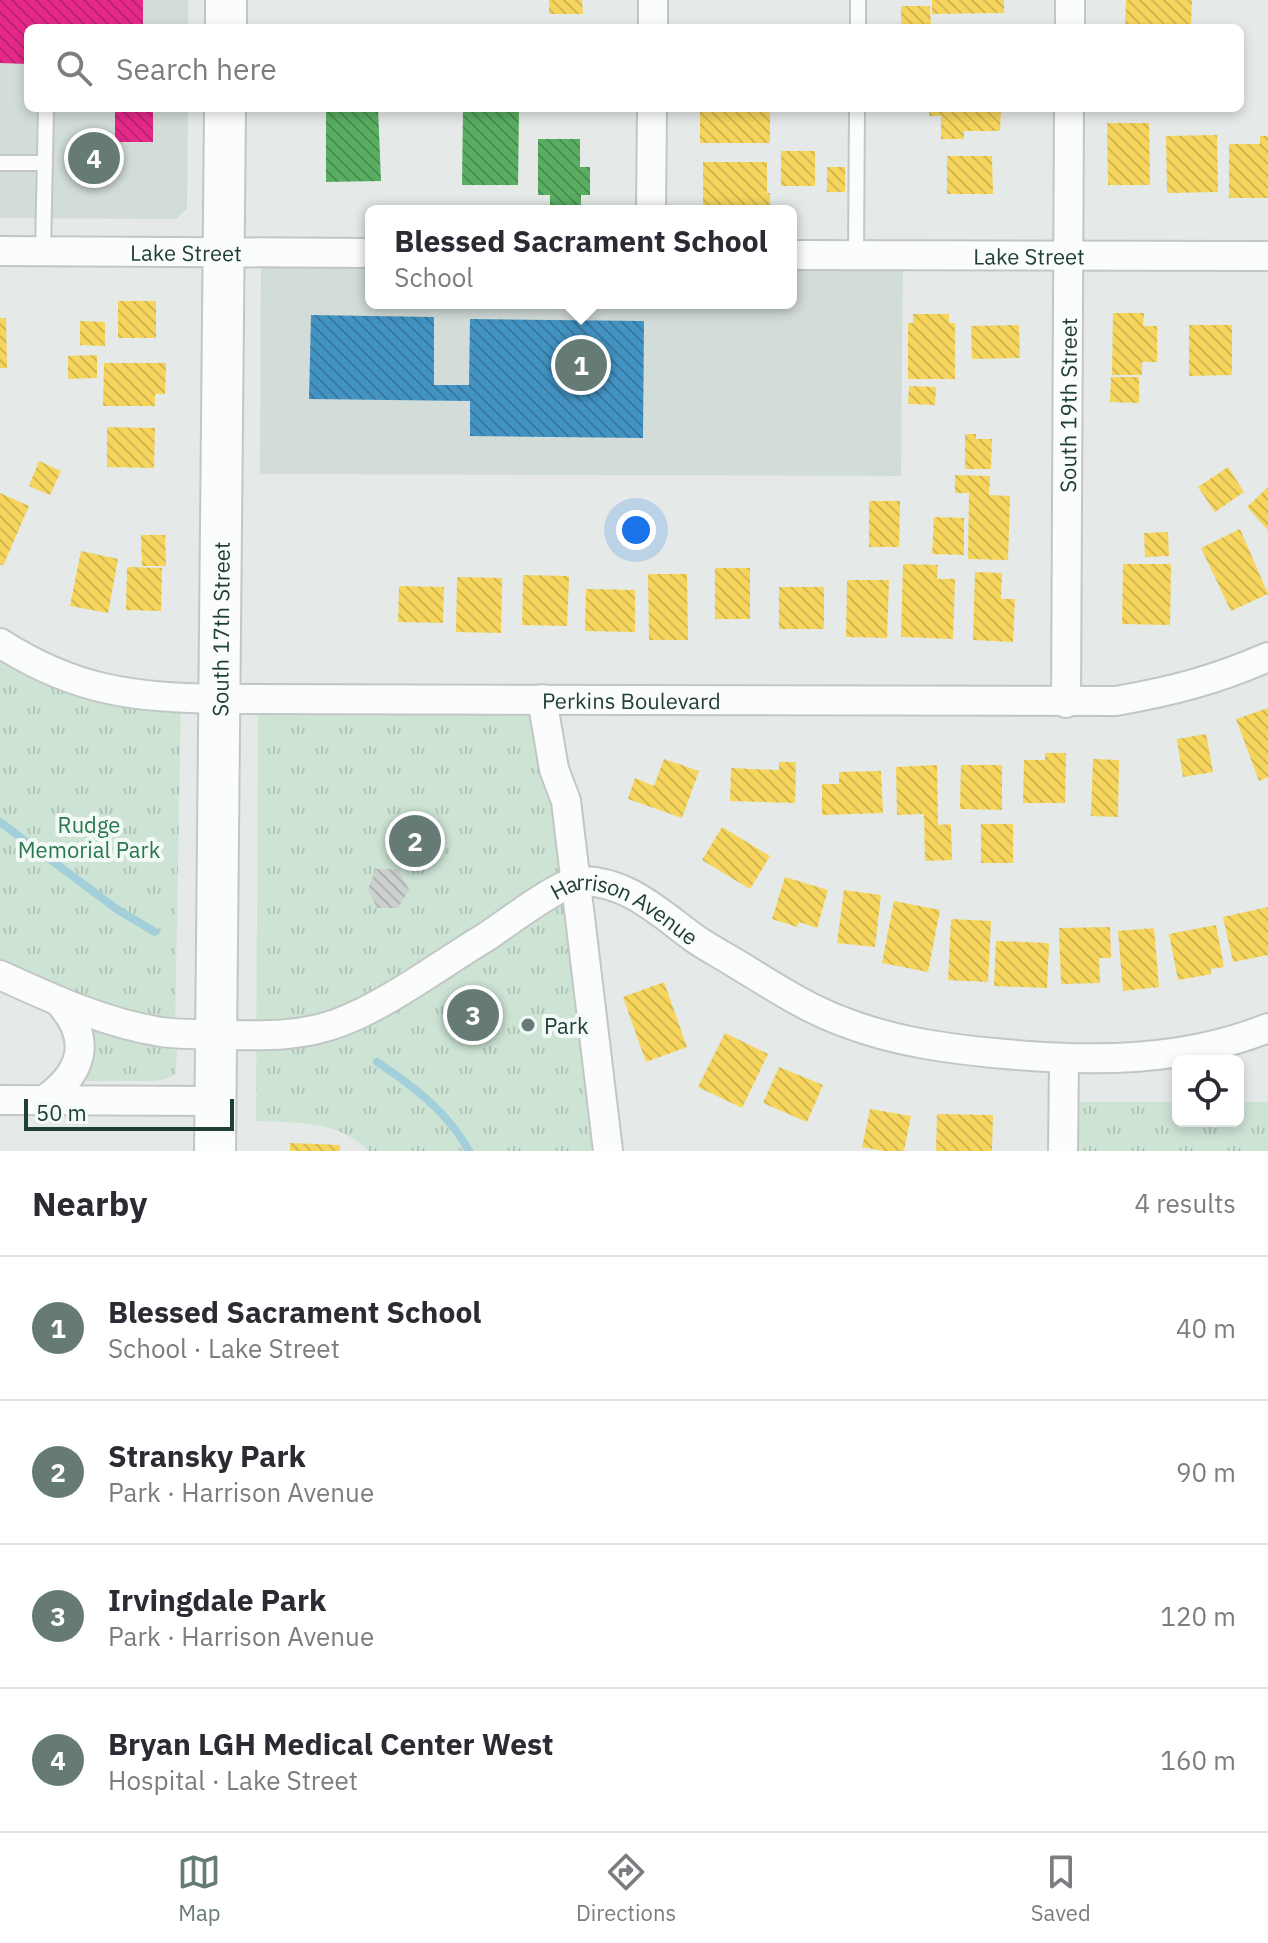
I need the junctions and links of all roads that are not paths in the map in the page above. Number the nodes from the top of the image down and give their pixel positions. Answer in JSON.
{"nodes":[{"id":1,"x":226,"y":0,"type":"edge"},
{"id":2,"x":653,"y":0,"type":"edge"},
{"id":3,"x":858,"y":0,"type":"edge"},
{"id":4,"x":1070,"y":0,"type":"edge"},
{"id":5,"x":226,"y":24,"type":"edge"},
{"id":6,"x":653,"y":24,"type":"edge"},
{"id":7,"x":858,"y":24,"type":"edge"},
{"id":8,"x":1070,"y":24,"type":"edge"},
{"id":9,"x":46,"y":112,"type":"edge"},
{"id":10,"x":225,"y":112,"type":"edge"},
{"id":11,"x":652,"y":112,"type":"edge"},
{"id":12,"x":857,"y":112,"type":"edge"},
{"id":13,"x":1069,"y":112,"type":"edge"},
{"id":14,"x":0,"y":163,"type":"edge"},
{"id":15,"x":45,"y":163,"type":"junction"},
{"id":16,"x":651,"y":205,"type":"edge"},
{"id":17,"x":0,"y":251,"type":"edge"},
{"id":18,"x":43,"y":251,"type":"junction"},
{"id":19,"x":224,"y":253,"type":"junction"},
{"id":20,"x":365,"y":253,"type":"edge"},
{"id":21,"x":856,"y":254,"type":"junction"},
{"id":22,"x":797,"y":255,"type":"edge"},
{"id":23,"x":1068,"y":255,"type":"junction"},
{"id":24,"x":1268,"y":256,"type":"edge"},
{"id":25,"x":0,"y":643,"type":"edge"},
{"id":26,"x":1268,"y":657,"type":"edge"},
{"id":27,"x":218,"y":699,"type":"junction"},
{"id":28,"x":542,"y":699,"type":"junction"},
{"id":29,"x":1066,"y":703,"type":"junction"},
{"id":30,"x":577,"y":881,"type":"junction"},
{"id":31,"x":0,"y":975,"type":"edge"},
{"id":32,"x":59,"y":1002,"type":"junction"},
{"id":33,"x":1268,"y":1028,"type":"edge"},
{"id":34,"x":216,"y":1034,"type":"junction"},
{"id":35,"x":1064,"y":1060,"type":"junction"},
{"id":36,"x":0,"y":1100,"type":"edge"},
{"id":37,"x":44,"y":1100,"type":"junction"},
{"id":38,"x":215,"y":1101,"type":"junction"},
{"id":39,"x":215,"y":1151,"type":"edge"},
{"id":40,"x":608,"y":1151,"type":"edge"},
{"id":41,"x":1063,"y":1151,"type":"edge"}],
"edges":[{"from":1,"to":5,"type":"main road"},
{"from":2,"to":6,"type":"street"},
{"from":3,"to":7,"type":"lane"},
{"from":4,"to":8,"type":"street"},
{"from":9,"to":15,"type":"lane"},
{"from":10,"to":19,"type":"main road","name":"South 17th Street"},
{"from":11,"to":16,"type":"street"},
{"from":12,"to":21,"type":"lane"},
{"from":13,"to":23,"type":"street","name":"South 19th Street"},
{"from":14,"to":15,"type":"lane"},
{"from":15,"to":18,"type":"lane"},
{"from":17,"to":18,"type":"street","name":"Lake Street"},
{"from":18,"to":19,"type":"street","name":"Lake Street"},
{"from":19,"to":20,"type":"street","name":"Lake Street"},
{"from":19,"to":27,"type":"main road","name":"South 17th Street"},
{"from":21,"to":22,"type":"street","name":"Lake Street"},
{"from":21,"to":23,"type":"street","name":"Lake Street"},
{"from":23,"to":24,"type":"street","name":"Lake Street"},
{"from":23,"to":29,"type":"street","name":"South 19th Street"},
{"from":25,"to":27,"type":"street","name":"Perkins Boulevard"},
{"from":26,"to":29,"type":"street","name":"Perkins Boulevard"},
{"from":27,"to":28,"type":"street","name":"Perkins Boulevard"},
{"from":27,"to":34,"type":"main road","name":"South 17th Street"},
{"from":28,"to":29,"type":"street","name":"Perkins Boulevard"},
{"from":28,"to":30,"type":"street"},
{"from":30,"to":34,"type":"street","name":"Harrison Avenue"},
{"from":30,"to":35,"type":"street","name":"Harrison Avenue"},
{"from":30,"to":40,"type":"street"},
{"from":31,"to":32,"type":"street","name":"Harrison Avenue"},
{"from":32,"to":34,"type":"street","name":"Harrison Avenue"},
{"from":32,"to":37,"type":"street"},
{"from":33,"to":35,"type":"street","name":"Harrison Avenue"},
{"from":34,"to":38,"type":"main road","name":"South 17th Street"},
{"from":35,"to":41,"type":"street"},
{"from":36,"to":37,"type":"street"},
{"from":37,"to":38,"type":"street"},
{"from":38,"to":39,"type":"main road","name":"South 17th Street"}]}
